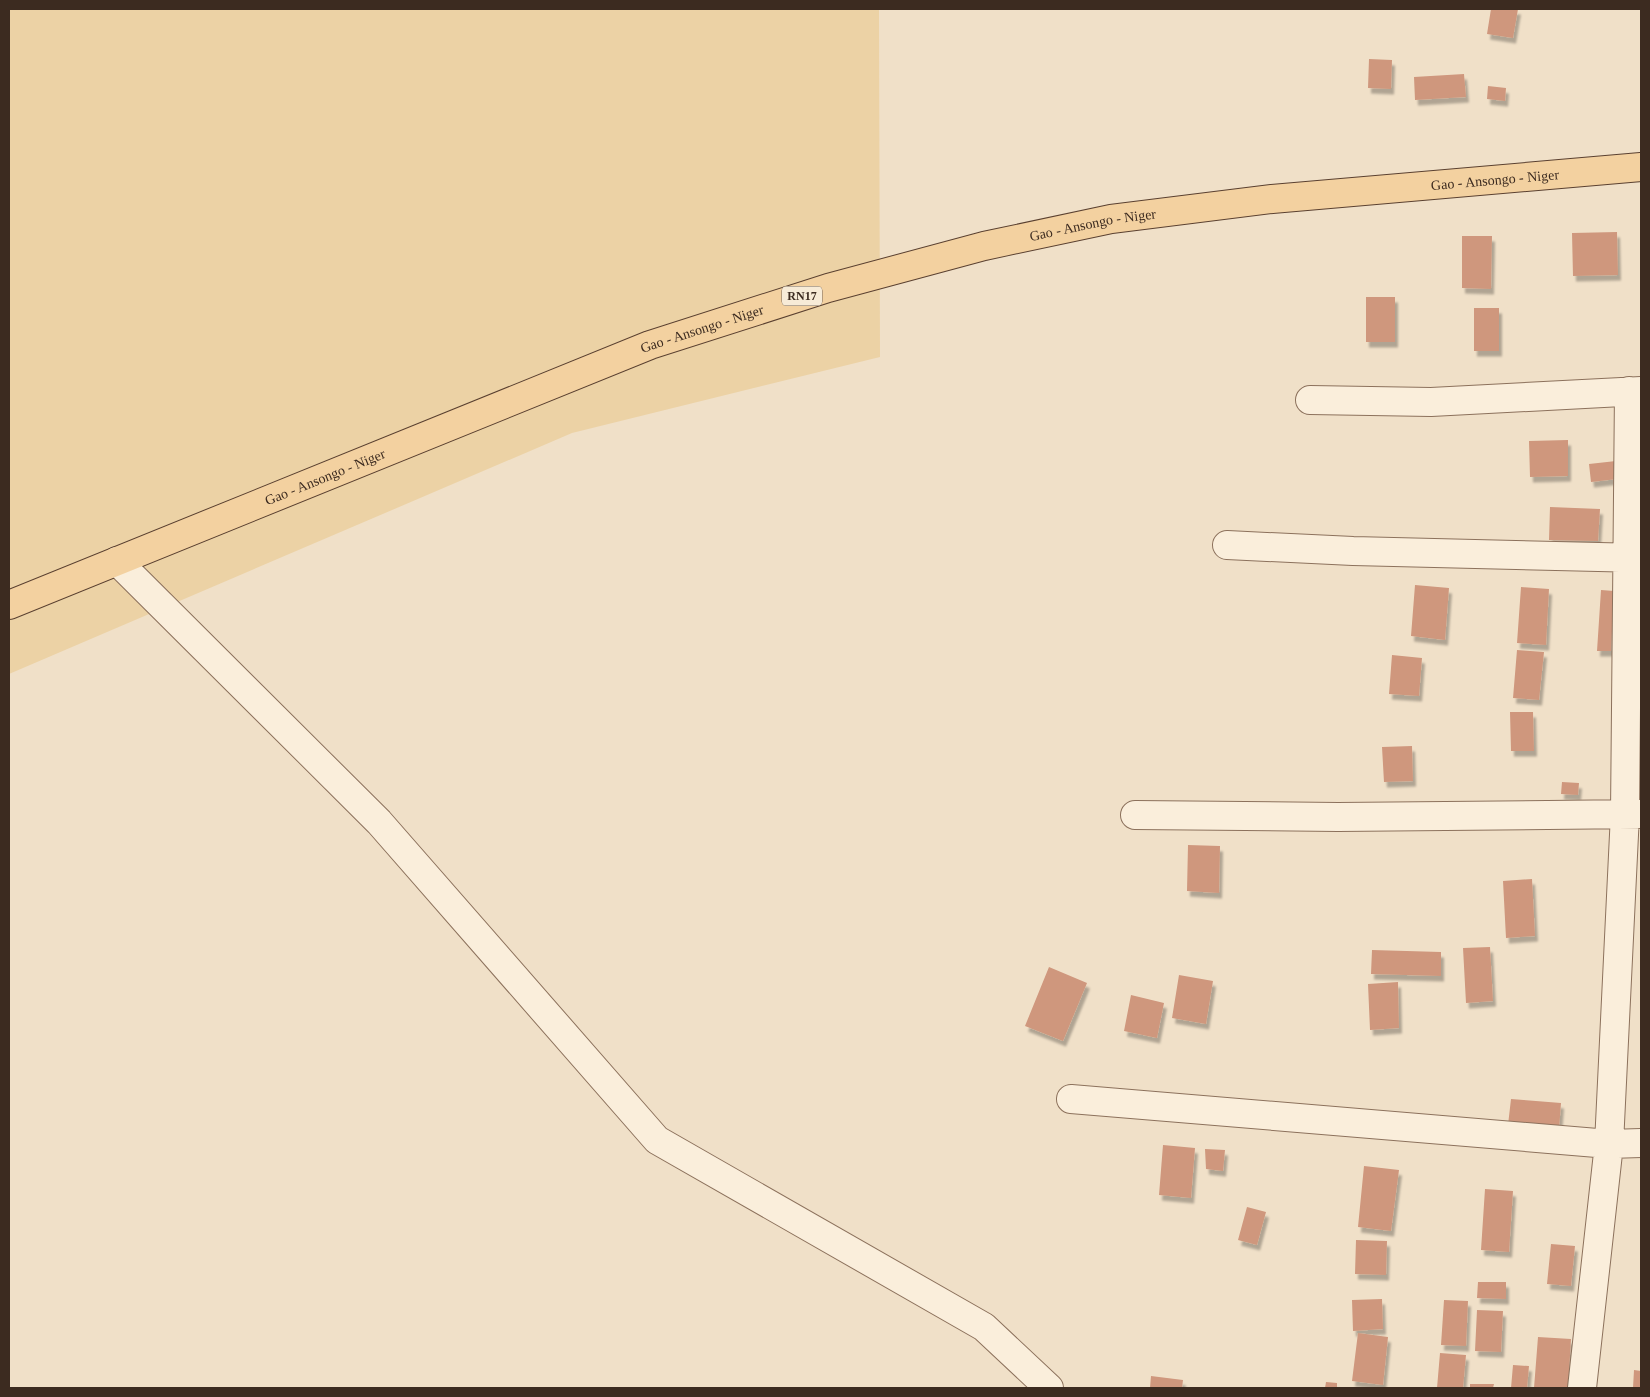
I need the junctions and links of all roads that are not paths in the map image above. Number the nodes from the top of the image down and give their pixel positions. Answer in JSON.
{"nodes":[{"id":1,"x":1641,"y":167,"type":"edge"},
{"id":2,"x":1635,"y":391,"type":"edge"},
{"id":3,"x":1310,"y":400,"type":"dead end"},
{"id":4,"x":1228,"y":545,"type":"dead end"},
{"id":5,"x":1634,"y":557,"type":"edge"},
{"id":6,"x":117,"y":561,"type":"junction"},
{"id":7,"x":9,"y":605,"type":"edge"},
{"id":8,"x":1135,"y":814,"type":"dead end"},
{"id":9,"x":1633,"y":814,"type":"edge"},
{"id":10,"x":1071,"y":1099,"type":"dead end"},
{"id":11,"x":1641,"y":1143,"type":"edge"},
{"id":12,"x":1609,"y":1144,"type":"junction"},
{"id":13,"x":1049,"y":1388,"type":"edge"},
{"id":14,"x":1582,"y":1388,"type":"edge"}],
"edges":[{"from":1,"to":6,"type":"main road","name":"Gao - Ansongo - Niger","number":"RN17"},
{"from":2,"to":3,"type":"street"},
{"from":2,"to":5,"type":"street"},
{"from":4,"to":5,"type":"street"},
{"from":5,"to":9,"type":"street"},
{"from":6,"to":7,"type":"main road","name":"Gao - Ansongo - Niger","number":"RN17"},
{"from":6,"to":13,"type":"street"},
{"from":8,"to":9,"type":"street"},
{"from":9,"to":12,"type":"street"},
{"from":10,"to":12,"type":"street"},
{"from":11,"to":12,"type":"street"},
{"from":12,"to":14,"type":"street"}]}
